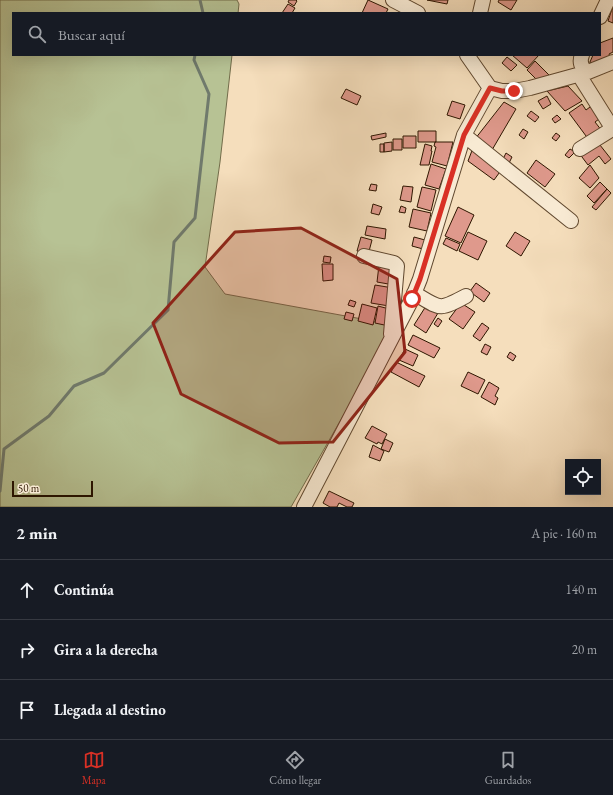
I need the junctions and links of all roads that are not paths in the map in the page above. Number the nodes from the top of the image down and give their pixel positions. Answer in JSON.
{"nodes":[{"id":1,"x":393,"y":0,"type":"edge"},
{"id":2,"x":483,"y":0,"type":"edge"},
{"id":3,"x":608,"y":0,"type":"edge"},
{"id":4,"x":412,"y":8,"type":"edge"},
{"id":5,"x":480,"y":12,"type":"edge"},
{"id":6,"x":601,"y":15,"type":"edge"},
{"id":7,"x":469,"y":56,"type":"edge"},
{"id":8,"x":582,"y":56,"type":"edge"},
{"id":9,"x":613,"y":62,"type":"edge"},
{"id":10,"x":583,"y":74,"type":"junction"},
{"id":11,"x":490,"y":88,"type":"junction"},
{"id":12,"x":464,"y":135,"type":"junction"},
{"id":13,"x":580,"y":149,"type":"dead end"},
{"id":14,"x":571,"y":221,"type":"dead end"},
{"id":15,"x":364,"y":256,"type":"dead end"},
{"id":16,"x":414,"y":293,"type":"junction"},
{"id":17,"x":466,"y":296,"type":"dead end"},
{"id":18,"x":390,"y":343,"type":"junction"},
{"id":19,"x":304,"y":507,"type":"edge"}],
"edges":[{"from":1,"to":4,"type":"street"},
{"from":2,"to":5,"type":"street"},
{"from":3,"to":6,"type":"street"},
{"from":7,"to":11,"type":"street"},
{"from":8,"to":10,"type":"street"},
{"from":9,"to":10,"type":"street"},
{"from":10,"to":11,"type":"street"},
{"from":10,"to":13,"type":"street"},
{"from":11,"to":12,"type":"street"},
{"from":12,"to":14,"type":"street"},
{"from":12,"to":16,"type":"street"},
{"from":15,"to":18,"type":"street"},
{"from":16,"to":17,"type":"street"},
{"from":16,"to":18,"type":"street"},
{"from":18,"to":19,"type":"street"}]}
